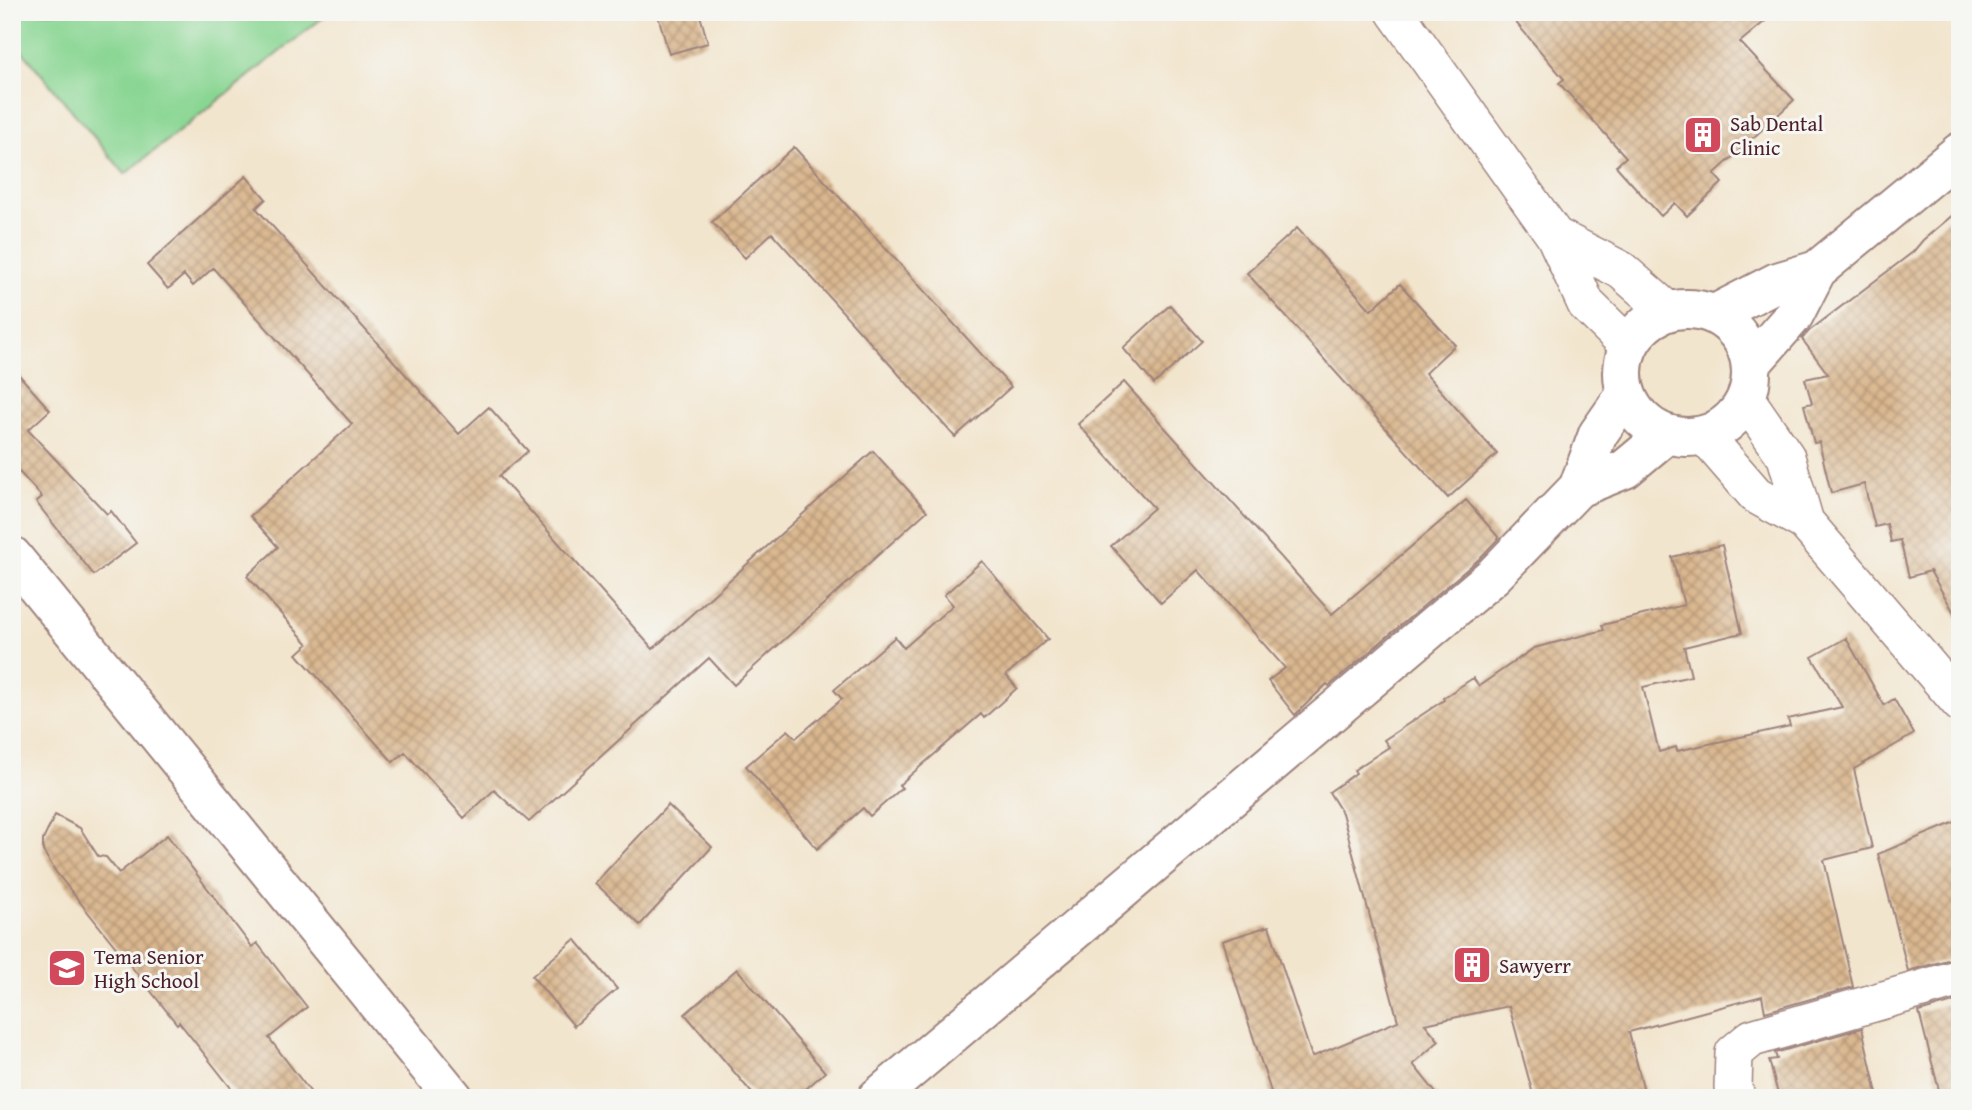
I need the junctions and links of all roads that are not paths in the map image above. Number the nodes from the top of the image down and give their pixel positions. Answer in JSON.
{"nodes":[{"id":1,"x":1395,"y":12,"type":"edge"},
{"id":2,"x":1960,"y":152,"type":"edge"},
{"id":3,"x":1555,"y":236,"type":"junction"},
{"id":4,"x":1817,"y":270,"type":"junction"},
{"id":5,"x":1668,"y":311,"type":"junction"},
{"id":6,"x":1715,"y":314,"type":"junction"},
{"id":7,"x":1629,"y":346,"type":"junction"},
{"id":8,"x":1748,"y":381,"type":"junction"},
{"id":9,"x":1626,"y":394,"type":"junction"},
{"id":10,"x":1685,"y":434,"type":"junction"},
{"id":11,"x":1578,"y":488,"type":"junction"},
{"id":12,"x":1805,"y":522,"type":"junction"},
{"id":13,"x":12,"y":556,"type":"edge"},
{"id":14,"x":1960,"y":703,"type":"edge"},
{"id":15,"x":1960,"y":978,"type":"edge"},
{"id":16,"x":454,"y":1098,"type":"edge"},
{"id":17,"x":877,"y":1098,"type":"edge"},
{"id":18,"x":1737,"y":1098,"type":"edge"}],
"edges":[{"from":1,"to":3,"type":"street"},
{"from":2,"to":4,"type":"street"},
{"from":3,"to":5,"type":"street"},
{"from":3,"to":7,"type":"street"},
{"from":4,"to":6,"type":"street"},
{"from":4,"to":8,"type":"street"},
{"from":5,"to":6,"type":"street"},
{"from":5,"to":7,"type":"street"},
{"from":6,"to":8,"type":"street"},
{"from":7,"to":9,"type":"street"},
{"from":8,"to":10,"type":"street"},
{"from":8,"to":12,"type":"street"},
{"from":9,"to":10,"type":"street"},
{"from":9,"to":11,"type":"street"},
{"from":10,"to":11,"type":"street"},
{"from":10,"to":12,"type":"street"},
{"from":11,"to":17,"type":"street"},
{"from":12,"to":14,"type":"street"},
{"from":13,"to":16,"type":"street"},
{"from":15,"to":18,"type":"street"}]}
